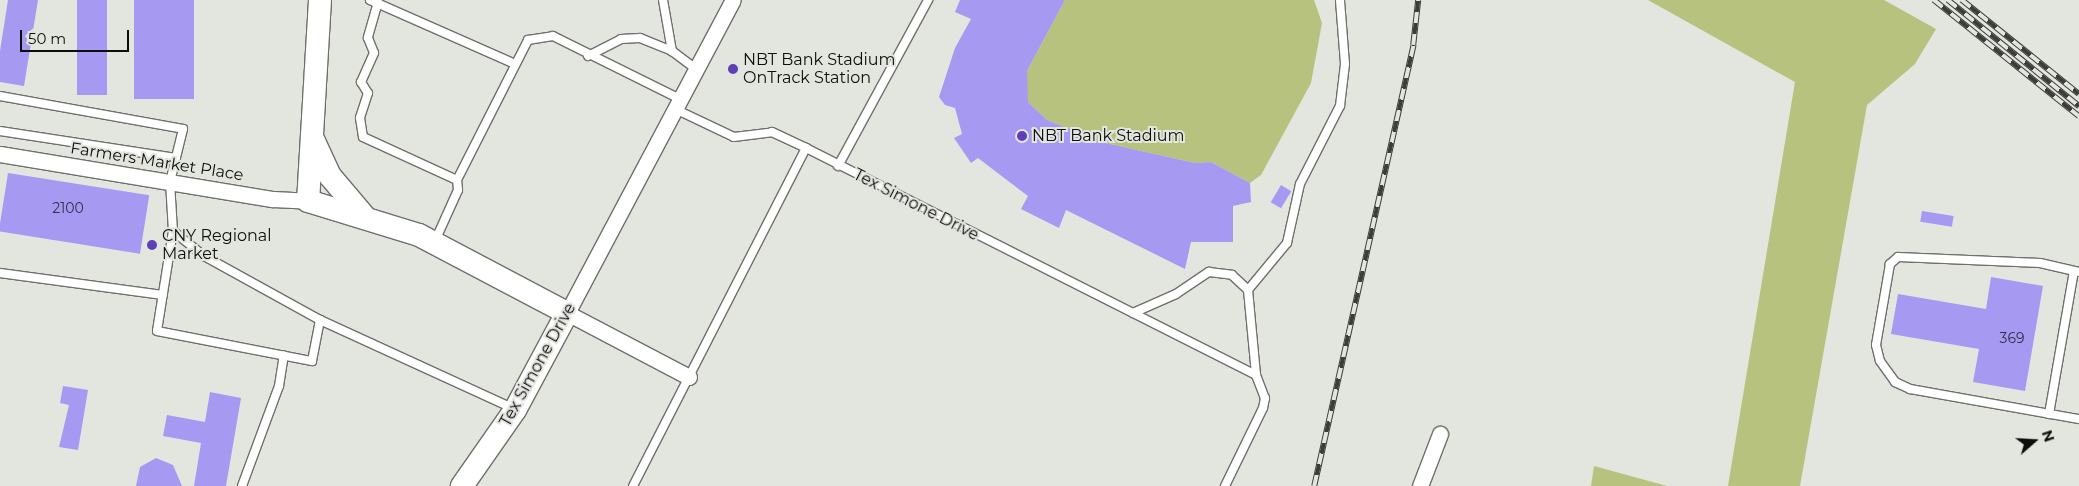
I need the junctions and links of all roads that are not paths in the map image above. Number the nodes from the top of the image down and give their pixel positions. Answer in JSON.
{"nodes":[{"id":1,"x":320,"y":0,"type":"edge"},
{"id":2,"x":663,"y":0,"type":"edge"},
{"id":3,"x":733,"y":0,"type":"edge"},
{"id":4,"x":928,"y":0,"type":"edge"},
{"id":5,"x":1340,"y":0,"type":"edge"},
{"id":6,"x":374,"y":1,"type":"edge"},
{"id":7,"x":672,"y":51,"type":"junction"},
{"id":8,"x":588,"y":56,"type":"junction"},
{"id":9,"x":516,"y":64,"type":"junction"},
{"id":10,"x":696,"y":69,"type":"junction"},
{"id":11,"x":0,"y":96,"type":"edge"},
{"id":12,"x":678,"y":104,"type":"junction"},
{"id":13,"x":0,"y":130,"type":"edge"},
{"id":14,"x":312,"y":136,"type":"junction"},
{"id":15,"x":806,"y":148,"type":"junction"},
{"id":16,"x":0,"y":154,"type":"edge"},
{"id":17,"x":176,"y":158,"type":"junction"},
{"id":18,"x":838,"y":166,"type":"junction"},
{"id":19,"x":457,"y":180,"type":"junction"},
{"id":20,"x":170,"y":182,"type":"junction"},
{"id":21,"x":308,"y":201,"type":"junction"},
{"id":22,"x":366,"y":218,"type":"junction"},
{"id":23,"x":173,"y":231,"type":"junction"},
{"id":24,"x":435,"y":242,"type":"junction"},
{"id":25,"x":2076,"y":271,"type":"edge"},
{"id":26,"x":0,"y":273,"type":"edge"},
{"id":27,"x":1248,"y":290,"type":"junction"},
{"id":28,"x":163,"y":295,"type":"junction"},
{"id":29,"x":1133,"y":313,"type":"junction"},
{"id":30,"x":566,"y":314,"type":"junction"},
{"id":31,"x":320,"y":320,"type":"junction"},
{"id":32,"x":284,"y":355,"type":"junction"},
{"id":33,"x":1256,"y":375,"type":"junction"},
{"id":34,"x":689,"y":377,"type":"junction"},
{"id":35,"x":515,"y":410,"type":"junction"},
{"id":36,"x":2049,"y":414,"type":"junction"},
{"id":37,"x":2079,"y":419,"type":"edge"},
{"id":38,"x":1440,"y":434,"type":"dead end"},
{"id":39,"x":242,"y":486,"type":"edge"},
{"id":40,"x":462,"y":486,"type":"edge"},
{"id":41,"x":633,"y":486,"type":"edge"},
{"id":42,"x":1225,"y":486,"type":"edge"},
{"id":43,"x":1420,"y":486,"type":"edge"}],
"edges":[{"from":1,"to":14,"type":"street"},
{"from":2,"to":7,"type":"lane"},
{"from":3,"to":10,"type":"street","name":"Tex Simone Drive"},
{"from":4,"to":18,"type":"lane"},
{"from":5,"to":27,"type":"lane"},
{"from":6,"to":9,"type":"lane"},
{"from":6,"to":19,"type":"lane"},
{"from":7,"to":8,"type":"lane"},
{"from":7,"to":10,"type":"lane"},
{"from":8,"to":9,"type":"lane","name":"Tex Simone Drive"},
{"from":8,"to":12,"type":"lane","name":"Tex Simone Drive"},
{"from":9,"to":19,"type":"lane"},
{"from":10,"to":12,"type":"street","name":"Tex Simone Drive"},
{"from":11,"to":17,"type":"lane"},
{"from":12,"to":15,"type":"lane","name":"Tex Simone Drive"},
{"from":12,"to":30,"type":"street","name":"Tex Simone Drive"},
{"from":13,"to":17,"type":"lane"},
{"from":14,"to":21,"type":"street"},
{"from":14,"to":22,"type":"street"},
{"from":15,"to":18,"type":"lane","name":"Tex Simone Drive"},
{"from":15,"to":34,"type":"lane"},
{"from":16,"to":20,"type":"street","name":"Farmers Market Place"},
{"from":17,"to":20,"type":"lane"},
{"from":18,"to":29,"type":"lane","name":"Tex Simone Drive"},
{"from":19,"to":24,"type":"lane"},
{"from":20,"to":21,"type":"street","name":"Farmers Market Place"},
{"from":20,"to":23,"type":"lane"},
{"from":21,"to":22,"type":"street"},
{"from":22,"to":24,"type":"street"},
{"from":23,"to":28,"type":"lane"},
{"from":23,"to":31,"type":"lane"},
{"from":24,"to":30,"type":"street"},
{"from":25,"to":36,"type":"lane"},
{"from":25,"to":36,"type":"lane"},
{"from":26,"to":28,"type":"lane"},
{"from":27,"to":29,"type":"lane"},
{"from":27,"to":33,"type":"lane"},
{"from":28,"to":32,"type":"lane"},
{"from":29,"to":33,"type":"lane","name":"Tex Simone Drive"},
{"from":30,"to":34,"type":"street"},
{"from":30,"to":35,"type":"street","name":"Tex Simone Drive"},
{"from":31,"to":32,"type":"lane"},
{"from":31,"to":35,"type":"lane"},
{"from":32,"to":39,"type":"lane"},
{"from":33,"to":42,"type":"lane"},
{"from":34,"to":41,"type":"lane"},
{"from":35,"to":40,"type":"street","name":"Tex Simone Drive"},
{"from":36,"to":37,"type":"lane"},
{"from":38,"to":43,"type":"street"}]}
